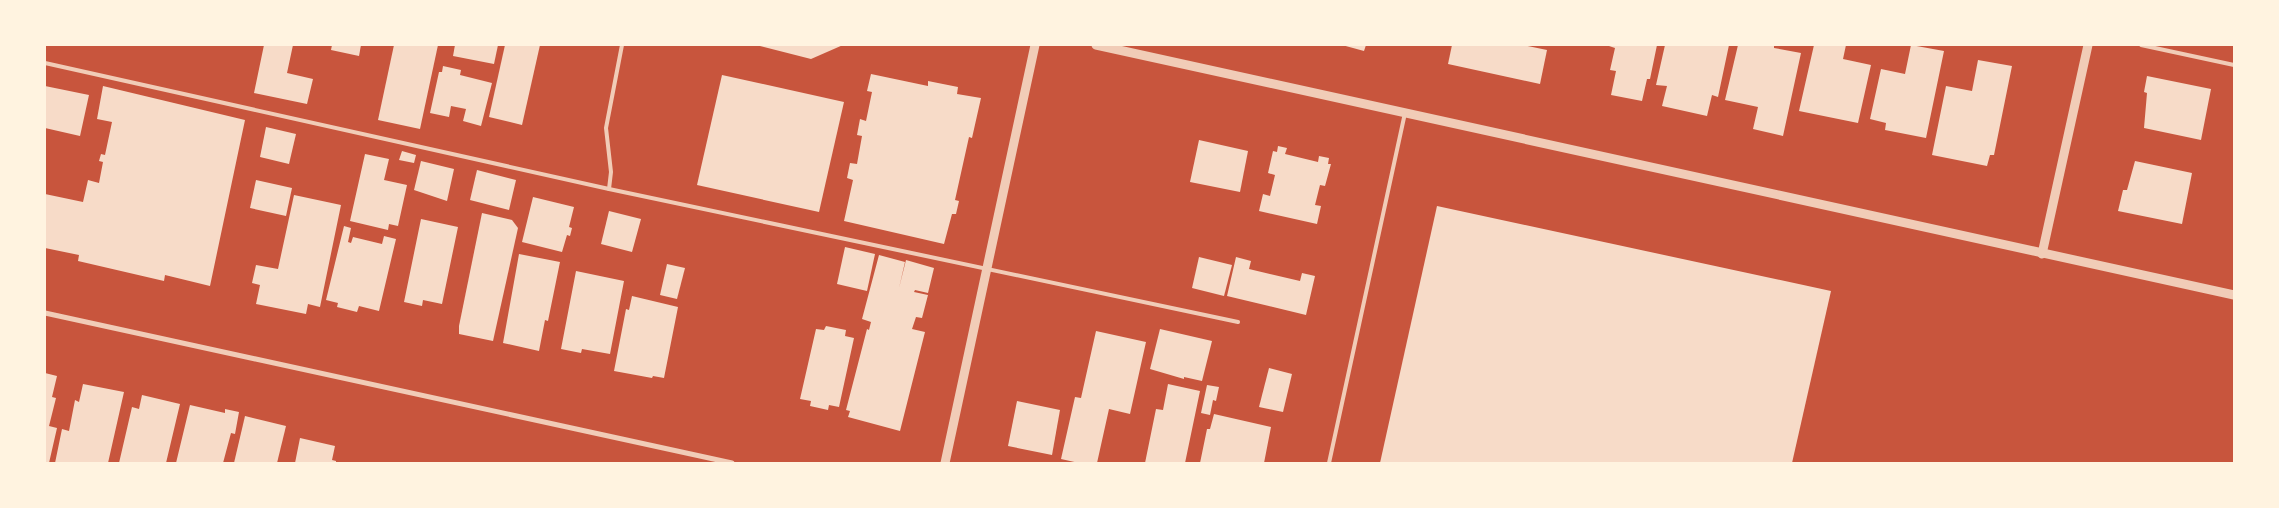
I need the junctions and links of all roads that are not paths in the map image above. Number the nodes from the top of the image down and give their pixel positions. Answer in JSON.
{"nodes":[{"id":1,"x":622,"y":45,"type":"edge"},
{"id":2,"x":1035,"y":45,"type":"edge"},
{"id":3,"x":1096,"y":45,"type":"edge"},
{"id":4,"x":2088,"y":45,"type":"edge"},
{"id":5,"x":2141,"y":45,"type":"edge"},
{"id":6,"x":45,"y":63,"type":"edge"},
{"id":7,"x":2234,"y":65,"type":"edge"},
{"id":8,"x":1405,"y":113,"type":"junction"},
{"id":9,"x":610,"y":189,"type":"junction"},
{"id":10,"x":2042,"y":254,"type":"junction"},
{"id":11,"x":987,"y":268,"type":"junction"},
{"id":12,"x":2234,"y":295,"type":"edge"},
{"id":13,"x":45,"y":313,"type":"edge"},
{"id":14,"x":1238,"y":322,"type":"dead end"},
{"id":15,"x":732,"y":463,"type":"edge"},
{"id":16,"x":945,"y":463,"type":"edge"},
{"id":17,"x":1329,"y":463,"type":"edge"}],
"edges":[{"from":1,"to":9,"type":"lane"},
{"from":2,"to":11,"type":"street"},
{"from":3,"to":8,"type":"street"},
{"from":4,"to":10,"type":"street"},
{"from":5,"to":7,"type":"lane"},
{"from":6,"to":9,"type":"lane"},
{"from":8,"to":10,"type":"street"},
{"from":8,"to":17,"type":"lane"},
{"from":9,"to":11,"type":"lane"},
{"from":10,"to":12,"type":"street"},
{"from":11,"to":14,"type":"lane"},
{"from":11,"to":16,"type":"street"},
{"from":13,"to":15,"type":"street"}]}
